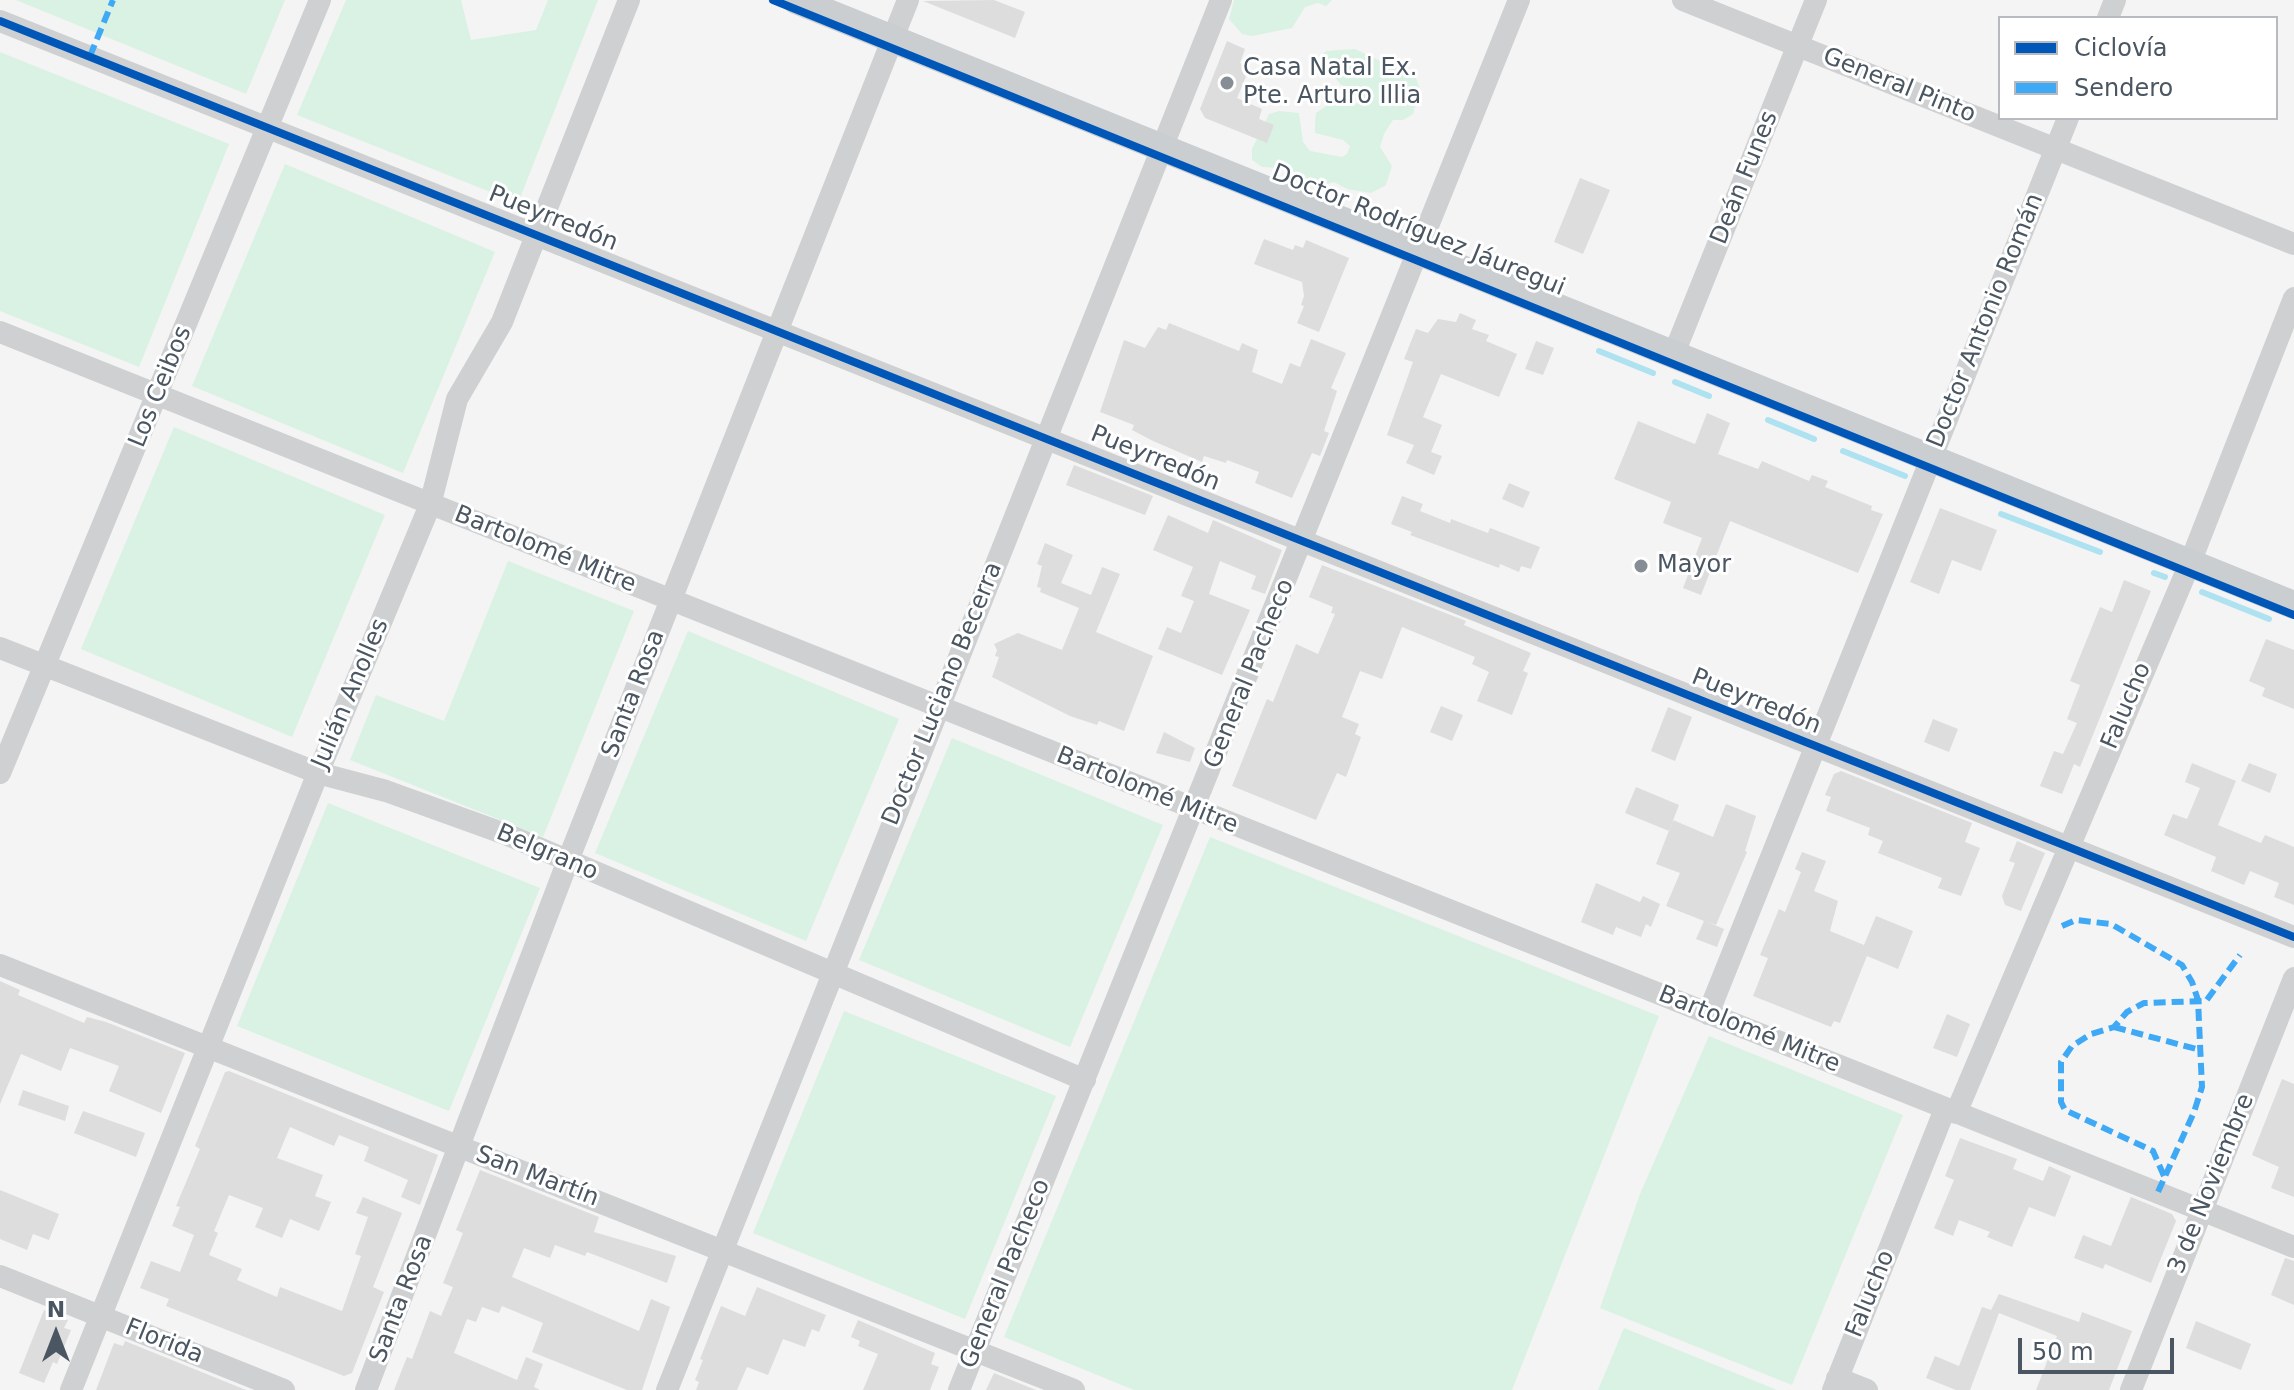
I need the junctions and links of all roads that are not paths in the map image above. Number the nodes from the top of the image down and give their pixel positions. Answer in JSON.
{"nodes":[{"id":1,"x":320,"y":0,"type":"edge"},
{"id":2,"x":629,"y":0,"type":"edge"},
{"id":3,"x":796,"y":0,"type":"edge"},
{"id":4,"x":908,"y":0,"type":"edge"},
{"id":5,"x":1221,"y":0,"type":"edge"},
{"id":6,"x":1519,"y":0,"type":"edge"},
{"id":7,"x":1683,"y":0,"type":"edge"},
{"id":8,"x":1816,"y":0,"type":"edge"},
{"id":9,"x":0,"y":21,"type":"edge"},
{"id":10,"x":892,"y":39,"type":"junction"},
{"id":11,"x":1799,"y":46,"type":"junction"},
{"id":12,"x":2067,"y":120,"type":"edge"},
{"id":13,"x":266,"y":127,"type":"junction"},
{"id":14,"x":2055,"y":148,"type":"junction"},
{"id":15,"x":1162,"y":150,"type":"junction"},
{"id":16,"x":538,"y":235,"type":"junction"},
{"id":17,"x":2294,"y":244,"type":"edge"},
{"id":18,"x":1417,"y":252,"type":"junction"},
{"id":19,"x":2294,"y":298,"type":"edge"},
{"id":20,"x":776,"y":331,"type":"junction"},
{"id":21,"x":0,"y":332,"type":"edge"},
{"id":22,"x":1673,"y":356,"type":"junction"},
{"id":23,"x":159,"y":396,"type":"junction"},
{"id":24,"x":1045,"y":436,"type":"junction"},
{"id":25,"x":1930,"y":459,"type":"junction"},
{"id":26,"x":430,"y":505,"type":"junction"},
{"id":27,"x":1304,"y":540,"type":"junction"},
{"id":28,"x":2190,"y":563,"type":"junction"},
{"id":29,"x":670,"y":601,"type":"junction"},
{"id":30,"x":2294,"y":605,"type":"edge"},
{"id":31,"x":0,"y":648,"type":"edge"},
{"id":32,"x":44,"y":666,"type":"junction"},
{"id":33,"x":937,"y":707,"type":"junction"},
{"id":34,"x":1816,"y":748,"type":"junction"},
{"id":35,"x":0,"y":773,"type":"edge"},
{"id":36,"x":318,"y":773,"type":"junction"},
{"id":37,"x":1195,"y":810,"type":"junction"},
{"id":38,"x":2067,"y":844,"type":"junction"},
{"id":39,"x":567,"y":863,"type":"junction"},
{"id":40,"x":2294,"y":937,"type":"edge"},
{"id":41,"x":0,"y":965,"type":"edge"},
{"id":42,"x":833,"y":974,"type":"junction"},
{"id":43,"x":2294,"y":978,"type":"edge"},
{"id":44,"x":1708,"y":1014,"type":"junction"},
{"id":45,"x":209,"y":1047,"type":"junction"},
{"id":46,"x":1085,"y":1080,"type":"junction"},
{"id":47,"x":1950,"y":1111,"type":"junction"},
{"id":48,"x":461,"y":1147,"type":"junction"},
{"id":49,"x":2202,"y":1209,"type":"junction"},
{"id":50,"x":2294,"y":1247,"type":"edge"},
{"id":51,"x":724,"y":1249,"type":"junction"},
{"id":52,"x":0,"y":1276,"type":"edge"},
{"id":53,"x":100,"y":1317,"type":"junction"},
{"id":54,"x":975,"y":1350,"type":"junction"},
{"id":55,"x":1835,"y":1384,"type":"edge"},
{"id":56,"x":71,"y":1390,"type":"edge"},
{"id":57,"x":284,"y":1390,"type":"edge"},
{"id":58,"x":366,"y":1390,"type":"edge"},
{"id":59,"x":667,"y":1390,"type":"edge"},
{"id":60,"x":959,"y":1390,"type":"edge"},
{"id":61,"x":1074,"y":1390,"type":"edge"},
{"id":62,"x":1867,"y":1390,"type":"edge"},
{"id":63,"x":2131,"y":1390,"type":"edge"}],
"edges":[{"from":1,"to":13,"type":"street","name":"Los Ceibos"},
{"from":2,"to":16,"type":"street","name":"Julián Anolles"},
{"from":3,"to":10,"type":"main road","name":"Doctor Rodríguez Jáuregui"},
{"from":4,"to":10,"type":"street","name":"Santa Rosa"},
{"from":5,"to":15,"type":"street","name":"Doctor Luciano Becerra"},
{"from":6,"to":18,"type":"street","name":"General Pacheco"},
{"from":7,"to":11,"type":"street","name":"General Pinto"},
{"from":8,"to":11,"type":"street","name":"Deán Funes"},
{"from":9,"to":13,"type":"street","name":"Pueyrredón"},
{"from":10,"to":15,"type":"main road","name":"Doctor Rodríguez Jáuregui"},
{"from":10,"to":20,"type":"street","name":"Santa Rosa"},
{"from":11,"to":14,"type":"street","name":"General Pinto"},
{"from":11,"to":22,"type":"street","name":"Deán Funes"},
{"from":12,"to":14,"type":"street","name":"Doctor Antonio Román"},
{"from":13,"to":16,"type":"street","name":"Pueyrredón"},
{"from":13,"to":23,"type":"street","name":"Los Ceibos"},
{"from":14,"to":17,"type":"street","name":"General Pinto"},
{"from":14,"to":25,"type":"street","name":"Doctor Antonio Román"},
{"from":15,"to":18,"type":"main road","name":"Doctor Rodríguez Jáuregui"},
{"from":15,"to":24,"type":"street","name":"Doctor Luciano Becerra"},
{"from":16,"to":20,"type":"street","name":"Pueyrredón"},
{"from":16,"to":26,"type":"street","name":"Julián Anolles"},
{"from":18,"to":22,"type":"main road","name":"Doctor Rodríguez Jáuregui"},
{"from":18,"to":27,"type":"street","name":"General Pacheco"},
{"from":19,"to":28,"type":"street","name":"Falucho"},
{"from":20,"to":24,"type":"street","name":"Pueyrredón"},
{"from":20,"to":29,"type":"street","name":"Santa Rosa"},
{"from":21,"to":23,"type":"street","name":"Bartolomé Mitre"},
{"from":22,"to":25,"type":"main road","name":"Doctor Rodríguez Jáuregui"},
{"from":23,"to":26,"type":"street","name":"Bartolomé Mitre"},
{"from":23,"to":32,"type":"street","name":"Los Ceibos"},
{"from":24,"to":27,"type":"street","name":"Pueyrredón"},
{"from":24,"to":33,"type":"street","name":"Doctor Luciano Becerra"},
{"from":25,"to":28,"type":"main road","name":"Doctor Rodríguez Jáuregui"},
{"from":25,"to":34,"type":"street","name":"Doctor Antonio Román"},
{"from":26,"to":29,"type":"street","name":"Bartolomé Mitre"},
{"from":26,"to":36,"type":"street","name":"Julián Anolles"},
{"from":27,"to":34,"type":"street","name":"Pueyrredón"},
{"from":27,"to":37,"type":"street","name":"General Pacheco"},
{"from":28,"to":30,"type":"main road","name":"Doctor Rodríguez Jáuregui"},
{"from":28,"to":38,"type":"street","name":"Falucho"},
{"from":29,"to":33,"type":"street","name":"Bartolomé Mitre"},
{"from":29,"to":39,"type":"street","name":"Santa Rosa"},
{"from":31,"to":32,"type":"street","name":"Belgrano"},
{"from":32,"to":35,"type":"street","name":"Los Ceibos"},
{"from":32,"to":36,"type":"street","name":"Belgrano"},
{"from":33,"to":37,"type":"street","name":"Bartolomé Mitre"},
{"from":33,"to":42,"type":"street","name":"Doctor Luciano Becerra"},
{"from":34,"to":38,"type":"street","name":"Pueyrredón"},
{"from":34,"to":44,"type":"street","name":"Doctor Antonio Román"},
{"from":36,"to":39,"type":"street","name":"Belgrano"},
{"from":36,"to":45,"type":"street","name":"Julián Anolles"},
{"from":37,"to":44,"type":"street","name":"Bartolomé Mitre"},
{"from":37,"to":46,"type":"street","name":"General Pacheco"},
{"from":38,"to":40,"type":"street","name":"Pueyrredón"},
{"from":38,"to":47,"type":"street","name":"Falucho"},
{"from":39,"to":42,"type":"street","name":"Belgrano"},
{"from":39,"to":48,"type":"street","name":"Santa Rosa"},
{"from":41,"to":45,"type":"street","name":"San Martín"},
{"from":42,"to":46,"type":"street","name":"Belgrano"},
{"from":42,"to":51,"type":"street","name":"Doctor Luciano Becerra"},
{"from":43,"to":49,"type":"street","name":"3 de Noviembre"},
{"from":44,"to":47,"type":"street","name":"Bartolomé Mitre"},
{"from":45,"to":48,"type":"street","name":"San Martín"},
{"from":45,"to":53,"type":"street","name":"Julián Anolles"},
{"from":46,"to":54,"type":"street","name":"General Pacheco"},
{"from":47,"to":49,"type":"street","name":"Bartolomé Mitre"},
{"from":47,"to":55,"type":"street","name":"Falucho"},
{"from":48,"to":51,"type":"street","name":"San Martín"},
{"from":48,"to":58,"type":"street","name":"Santa Rosa"},
{"from":49,"to":50,"type":"street","name":"Bartolomé Mitre"},
{"from":49,"to":63,"type":"street","name":"3 de Noviembre"},
{"from":51,"to":54,"type":"street","name":"San Martín"},
{"from":51,"to":59,"type":"street","name":"Doctor Luciano Becerra"},
{"from":52,"to":53,"type":"street","name":"Florida"},
{"from":53,"to":56,"type":"street","name":"Julián Anolles"},
{"from":53,"to":57,"type":"street","name":"Florida"},
{"from":54,"to":60,"type":"street","name":"General Pacheco"},
{"from":54,"to":61,"type":"street","name":"San Martín"},
{"from":55,"to":62,"type":"street"}]}
